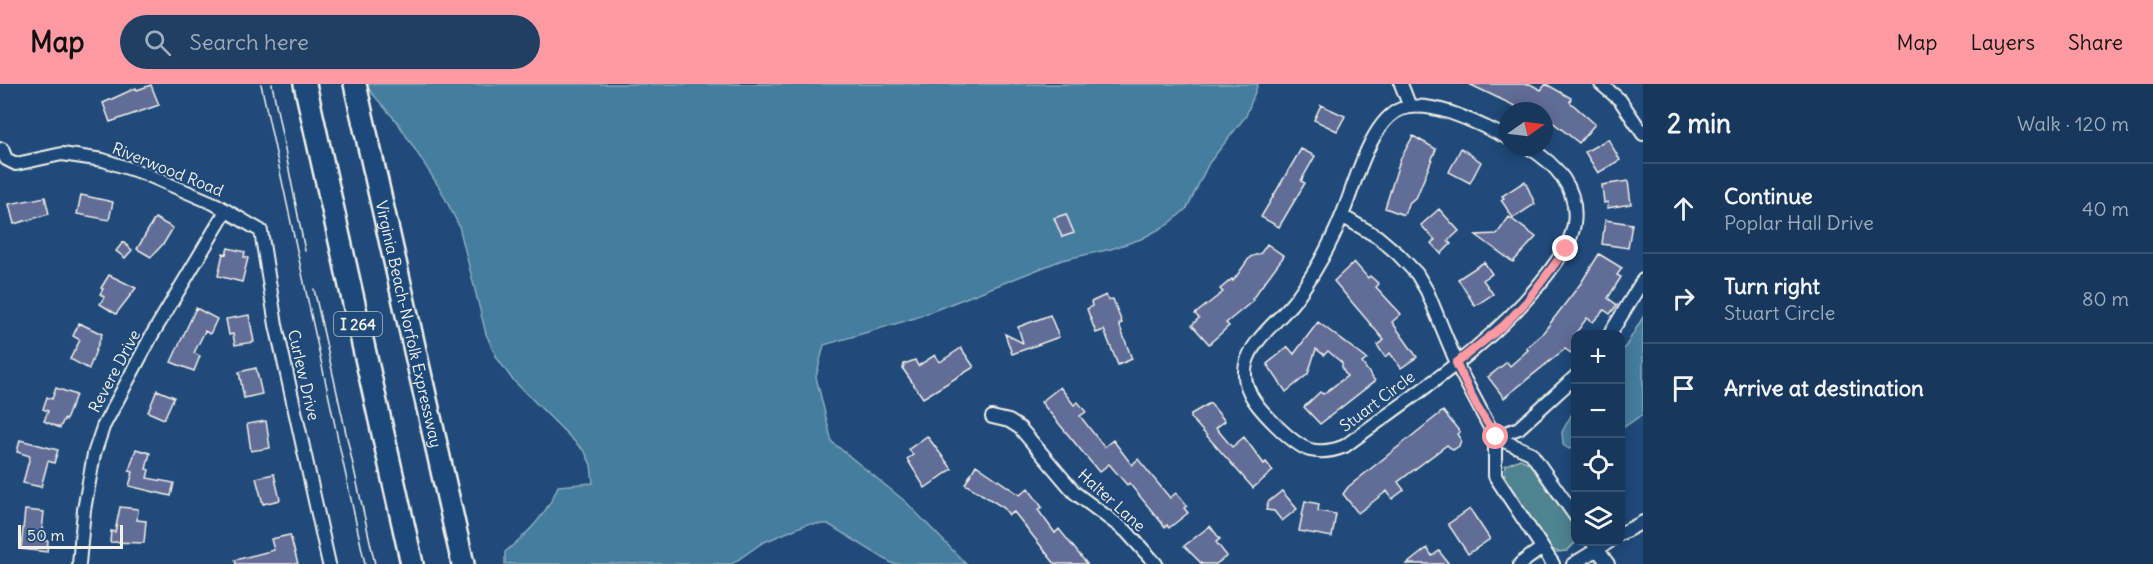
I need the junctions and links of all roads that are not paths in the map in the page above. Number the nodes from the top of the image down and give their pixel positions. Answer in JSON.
{"nodes":[{"id":1,"x":305,"y":84,"type":"edge"},
{"id":2,"x":355,"y":84,"type":"edge"},
{"id":3,"x":1401,"y":84,"type":"edge"},
{"id":4,"x":1601,"y":84,"type":"edge"},
{"id":5,"x":1410,"y":107,"type":"junction"},
{"id":6,"x":1499,"y":134,"type":"edge"},
{"id":7,"x":1643,"y":134,"type":"edge"},
{"id":8,"x":0,"y":150,"type":"edge"},
{"id":9,"x":1540,"y":156,"type":"edge"},
{"id":10,"x":226,"y":211,"type":"junction"},
{"id":11,"x":1342,"y":216,"type":"junction"},
{"id":12,"x":1643,"y":280,"type":"edge"},
{"id":13,"x":1612,"y":330,"type":"edge"},
{"id":14,"x":1456,"y":363,"type":"junction"},
{"id":15,"x":1571,"y":380,"type":"edge"},
{"id":16,"x":992,"y":417,"type":"dead end"},
{"id":17,"x":1496,"y":437,"type":"junction"},
{"id":18,"x":1571,"y":511,"type":"edge"},
{"id":19,"x":1643,"y":522,"type":"edge"},
{"id":20,"x":1625,"y":531,"type":"edge"},
{"id":21,"x":1594,"y":546,"type":"edge"},
{"id":22,"x":1596,"y":546,"type":"edge"},
{"id":23,"x":1542,"y":548,"type":"junction"},
{"id":24,"x":79,"y":564,"type":"edge"},
{"id":25,"x":329,"y":564,"type":"edge"},
{"id":26,"x":412,"y":564,"type":"edge"},
{"id":27,"x":463,"y":564,"type":"edge"},
{"id":28,"x":1156,"y":564,"type":"edge"},
{"id":29,"x":1520,"y":564,"type":"edge"},
{"id":30,"x":1553,"y":564,"type":"edge"},
{"id":31,"x":1573,"y":564,"type":"edge"},
{"id":32,"x":1608,"y":564,"type":"edge"}],
"edges":[{"from":1,"to":26,"type":"highway","number":"I 264"},
{"from":2,"to":27,"type":"highway","name":"Virginia Beach-Norfolk Expressway","number":"I 264"},
{"from":3,"to":5,"type":"street"},
{"from":4,"to":7,"type":"street"},
{"from":5,"to":6,"type":"street"},
{"from":5,"to":11,"type":"street","name":"Stuart Circle"},
{"from":8,"to":10,"type":"street","name":"Riverwood Road"},
{"from":9,"to":14,"type":"street","name":"Stuart Circle"},
{"from":10,"to":24,"type":"street","name":"Revere Drive"},
{"from":10,"to":25,"type":"street","name":"Curlew Drive"},
{"from":11,"to":14,"type":"street"},
{"from":11,"to":14,"type":"street","name":"Stuart Circle"},
{"from":12,"to":13,"type":"street"},
{"from":14,"to":17,"type":"street"},
{"from":15,"to":17,"type":"street"},
{"from":16,"to":28,"type":"street","name":"Halter Lane"},
{"from":17,"to":18,"type":"street"},
{"from":17,"to":23,"type":"street"},
{"from":19,"to":20,"type":"street"},
{"from":21,"to":31,"type":"street"},
{"from":22,"to":32,"type":"street"},
{"from":23,"to":29,"type":"street"},
{"from":23,"to":30,"type":"street"}]}
